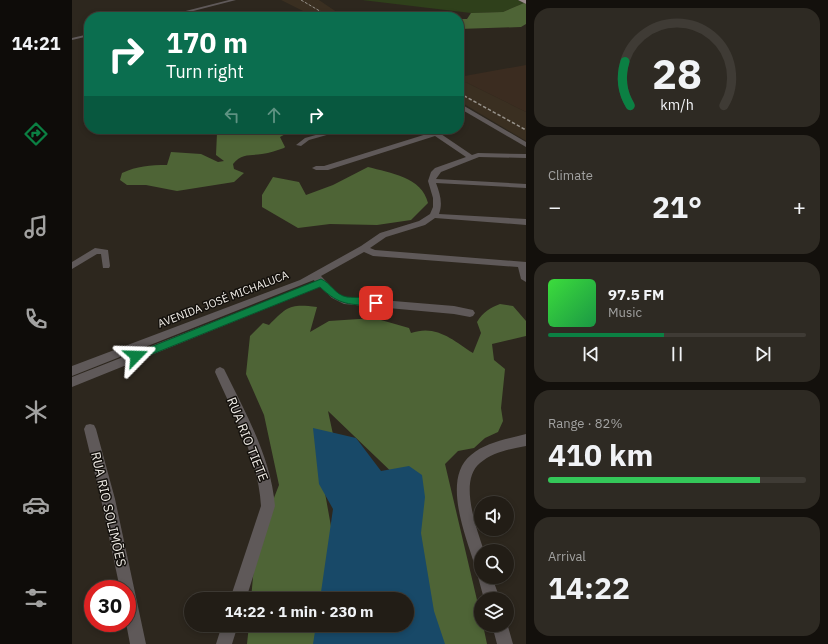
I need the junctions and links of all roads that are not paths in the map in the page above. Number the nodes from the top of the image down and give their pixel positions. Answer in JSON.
{"nodes":[{"id":1,"x":234,"y":0,"type":"edge"},
{"id":2,"x":521,"y":0,"type":"edge"},
{"id":3,"x":526,"y":2,"type":"edge"},
{"id":4,"x":185,"y":12,"type":"edge"},
{"id":5,"x":84,"y":36,"type":"edge"},
{"id":6,"x":72,"y":39,"type":"edge"},
{"id":7,"x":464,"y":108,"type":"edge"},
{"id":8,"x":505,"y":132,"type":"junction"},
{"id":9,"x":328,"y":134,"type":"edge"},
{"id":10,"x":433,"y":134,"type":"edge"},
{"id":11,"x":437,"y":134,"type":"edge"},
{"id":12,"x":526,"y":138,"type":"edge"},
{"id":13,"x":299,"y":145,"type":"dead end"},
{"id":14,"x":526,"y":145,"type":"edge"},
{"id":15,"x":526,"y":156,"type":"edge"},
{"id":16,"x":470,"y":157,"type":"junction"},
{"id":17,"x":316,"y":168,"type":"dead end"},
{"id":18,"x":432,"y":181,"type":"junction"},
{"id":19,"x":526,"y":186,"type":"edge"},
{"id":20,"x":434,"y":214,"type":"junction"},
{"id":21,"x":526,"y":222,"type":"edge"},
{"id":22,"x":364,"y":248,"type":"junction"},
{"id":23,"x":524,"y":265,"type":"edge"},
{"id":24,"x":72,"y":266,"type":"edge"},
{"id":25,"x":106,"y":266,"type":"dead end"},
{"id":26,"x":319,"y":279,"type":"junction"},
{"id":27,"x":526,"y":279,"type":"edge"},
{"id":28,"x":470,"y":313,"type":"dead end"},
{"id":29,"x":72,"y":371,"type":"edge"},
{"id":30,"x":220,"y":372,"type":"dead end"},
{"id":31,"x":72,"y":382,"type":"edge"},
{"id":32,"x":90,"y":429,"type":"dead end"},
{"id":33,"x":526,"y":440,"type":"edge"},
{"id":34,"x":475,"y":544,"type":"edge"},
{"id":35,"x":125,"y":580,"type":"edge"},
{"id":36,"x":240,"y":592,"type":"edge"},
{"id":37,"x":136,"y":632,"type":"edge"},
{"id":38,"x":228,"y":632,"type":"edge"},
{"id":39,"x":502,"y":632,"type":"edge"},
{"id":40,"x":138,"y":644,"type":"edge"},
{"id":41,"x":224,"y":644,"type":"edge"},
{"id":42,"x":505,"y":644,"type":"edge"}],
"edges":[{"from":1,"to":4,"type":"street"},
{"from":2,"to":3,"type":"main road"},
{"from":5,"to":6,"type":"street"},
{"from":7,"to":8,"type":"street"},
{"from":8,"to":12,"type":"street"},
{"from":8,"to":14,"type":"street"},
{"from":9,"to":13,"type":"street"},
{"from":10,"to":17,"type":"street"},
{"from":11,"to":16,"type":"street"},
{"from":15,"to":16,"type":"street"},
{"from":16,"to":18,"type":"street"},
{"from":18,"to":19,"type":"street"},
{"from":18,"to":20,"type":"street"},
{"from":20,"to":21,"type":"street"},
{"from":20,"to":22,"type":"street"},
{"from":22,"to":23,"type":"street"},
{"from":22,"to":26,"type":"street"},
{"from":23,"to":27,"type":"street"},
{"from":24,"to":25,"type":"street"},
{"from":26,"to":28,"type":"street"},
{"from":26,"to":29,"type":"street","name":"AVENIDA JOSÉ MICHALUCA"},
{"from":26,"to":31,"type":"street","name":"AVENIDA JOSÉ MICHALUCA"},
{"from":30,"to":36,"type":"street","name":"RUA RIO TIETE"},
{"from":32,"to":35,"type":"street","name":"RUA RIO SOLIMÕES"},
{"from":33,"to":34,"type":"street"},
{"from":37,"to":40,"type":"street","name":"RUA RIO SOLIMÕES"},
{"from":38,"to":41,"type":"street"},
{"from":39,"to":42,"type":"street"}]}
